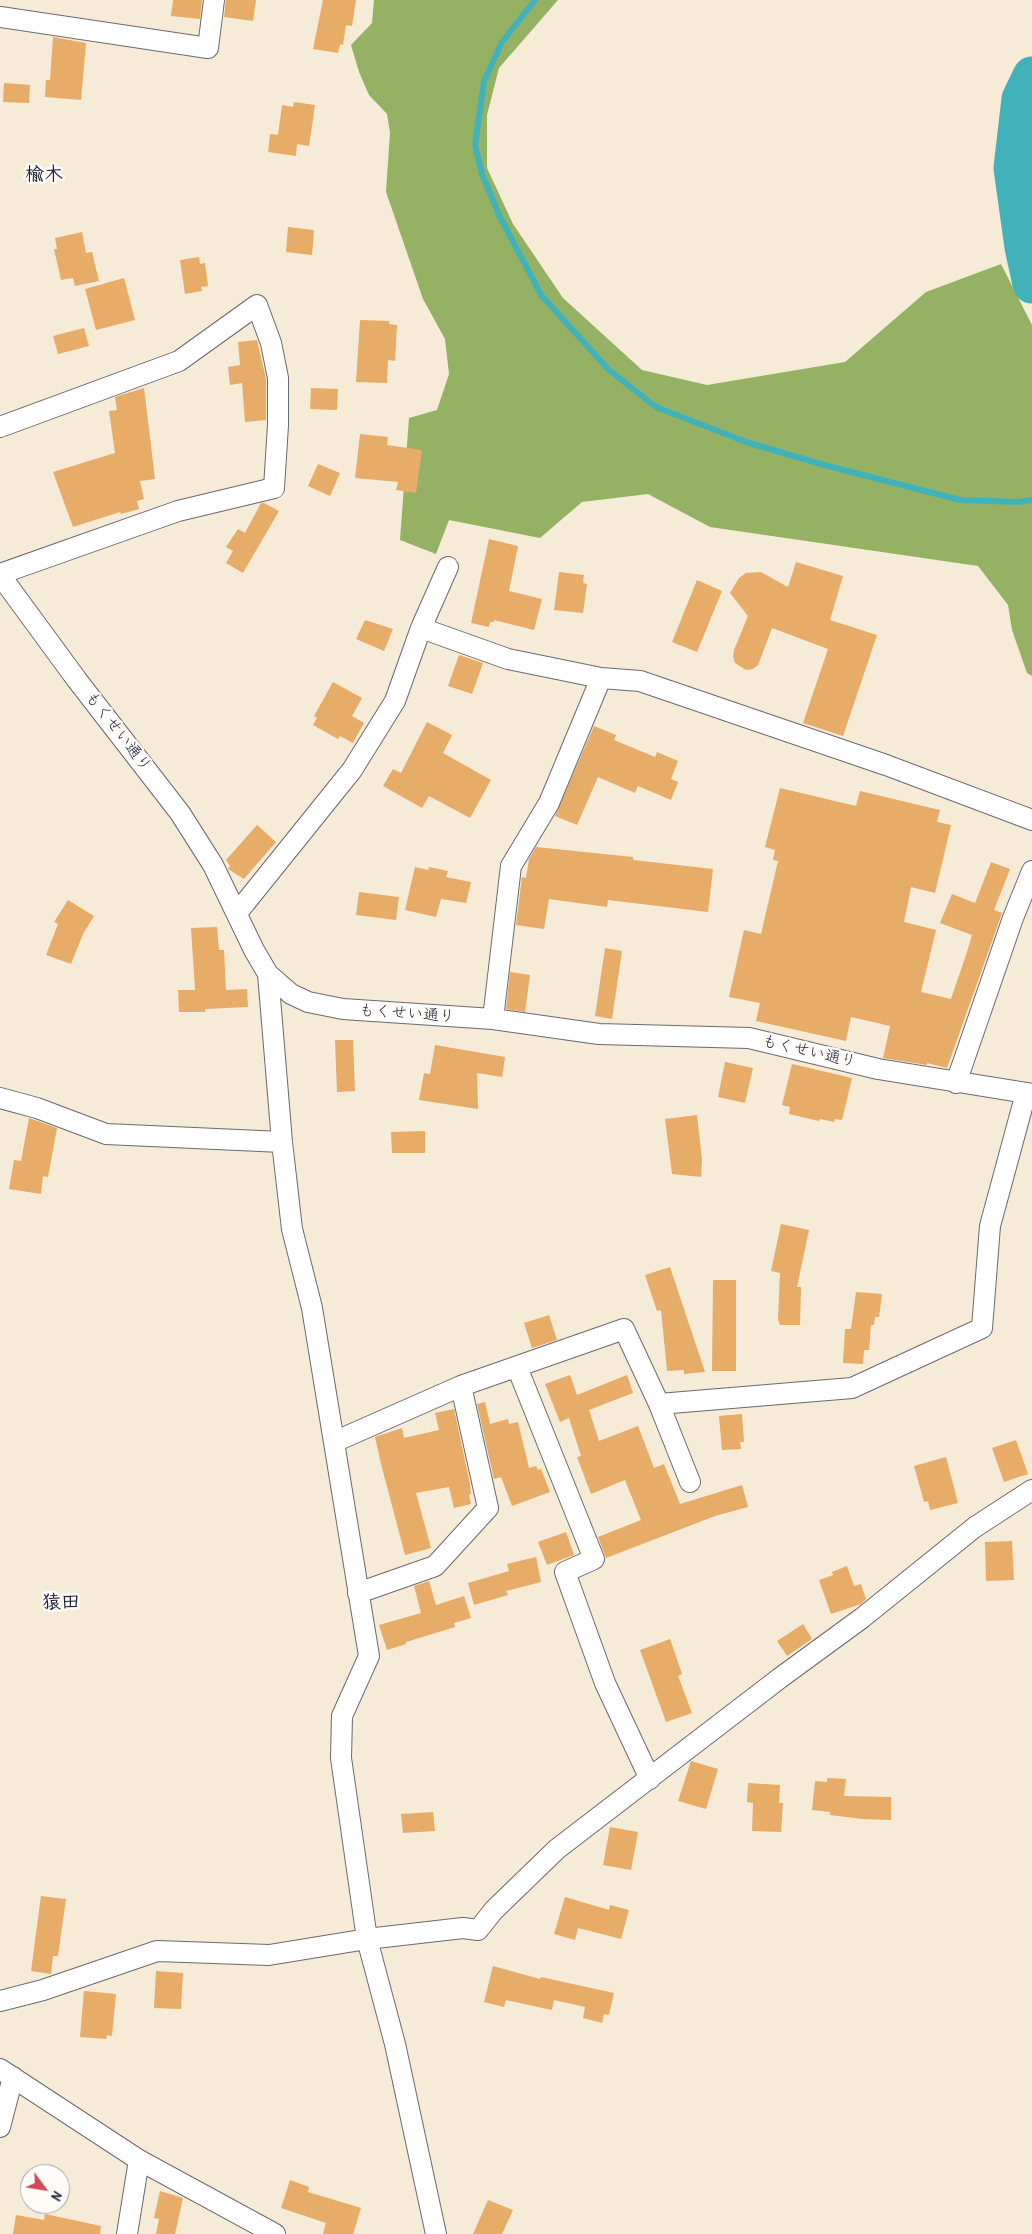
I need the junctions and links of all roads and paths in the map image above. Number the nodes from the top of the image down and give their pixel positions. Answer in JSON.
{"nodes":[{"id":1,"x":214,"y":0,"type":"edge"},
{"id":2,"x":0,"y":17,"type":"edge"},
{"id":3,"x":0,"y":427,"type":"edge"},
{"id":4,"x":448,"y":567,"type":"dead end"},
{"id":5,"x":0,"y":574,"type":"edge"},
{"id":6,"x":421,"y":628,"type":"junction"},
{"id":7,"x":600,"y":678,"type":"junction"},
{"id":8,"x":1032,"y":820,"type":"edge"},
{"id":9,"x":1032,"y":871,"type":"edge"},
{"id":10,"x":237,"y":913,"type":"junction"},
{"id":11,"x":268,"y":974,"type":"junction"},
{"id":12,"x":494,"y":1019,"type":"junction"},
{"id":13,"x":956,"y":1083,"type":"junction"},
{"id":14,"x":1029,"y":1094,"type":"edge"},
{"id":15,"x":0,"y":1098,"type":"edge"},
{"id":16,"x":282,"y":1142,"type":"junction"},
{"id":17,"x":517,"y":1367,"type":"junction"},
{"id":18,"x":461,"y":1386,"type":"junction"},
{"id":19,"x":659,"y":1404,"type":"junction"},
{"id":20,"x":334,"y":1442,"type":"junction"},
{"id":21,"x":690,"y":1482,"type":"dead end"},
{"id":22,"x":1032,"y":1490,"type":"edge"},
{"id":23,"x":358,"y":1593,"type":"junction"},
{"id":24,"x":650,"y":1778,"type":"junction"},
{"id":25,"x":367,"y":1939,"type":"junction"},
{"id":26,"x":0,"y":2001,"type":"edge"},
{"id":27,"x":6,"y":2073,"type":"edge"},
{"id":28,"x":0,"y":2127,"type":"edge"},
{"id":29,"x":140,"y":2160,"type":"junction"},
{"id":30,"x":127,"y":2234,"type":"edge"},
{"id":31,"x":275,"y":2234,"type":"edge"},
{"id":32,"x":436,"y":2234,"type":"edge"}],
"edges":[{"from":1,"to":2,"type":"street"},
{"from":3,"to":5,"type":"street"},
{"from":4,"to":6,"type":"street"},
{"from":5,"to":10,"type":"street","name":"もくせい通り"},
{"from":6,"to":7,"type":"street"},
{"from":6,"to":10,"type":"street"},
{"from":7,"to":8,"type":"street"},
{"from":7,"to":12,"type":"street"},
{"from":9,"to":13,"type":"street"},
{"from":10,"to":11,"type":"street","name":"もくせい通り"},
{"from":11,"to":12,"type":"street","name":"もくせい通り"},
{"from":11,"to":16,"type":"street"},
{"from":12,"to":13,"type":"street","name":"もくせい通り"},
{"from":13,"to":14,"type":"street","name":"もくせい通り"},
{"from":14,"to":19,"type":"street"},
{"from":15,"to":16,"type":"street"},
{"from":16,"to":20,"type":"street"},
{"from":17,"to":18,"type":"street"},
{"from":17,"to":19,"type":"street"},
{"from":17,"to":24,"type":"street"},
{"from":18,"to":20,"type":"street"},
{"from":18,"to":23,"type":"street"},
{"from":19,"to":21,"type":"street"},
{"from":20,"to":23,"type":"street"},
{"from":22,"to":24,"type":"street"},
{"from":23,"to":25,"type":"street"},
{"from":24,"to":25,"type":"street"},
{"from":25,"to":26,"type":"street"},
{"from":25,"to":32,"type":"street"},
{"from":27,"to":28,"type":"street"},
{"from":27,"to":29,"type":"street"},
{"from":29,"to":30,"type":"street"},
{"from":29,"to":31,"type":"street"}]}
